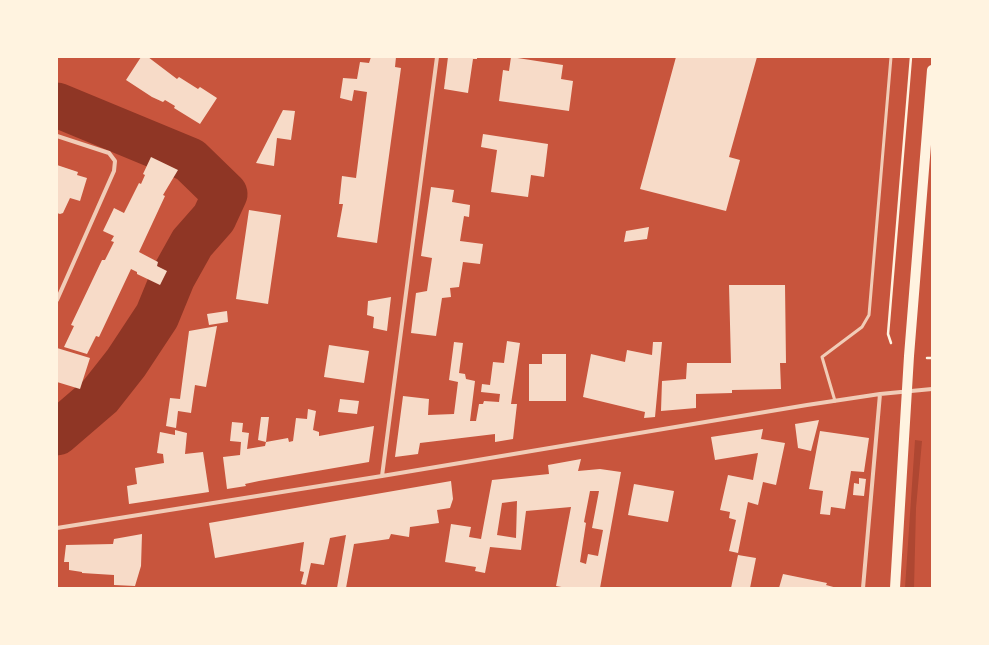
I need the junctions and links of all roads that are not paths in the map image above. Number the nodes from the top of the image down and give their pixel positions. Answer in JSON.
{"nodes":[{"id":1,"x":437,"y":57,"type":"edge"},
{"id":2,"x":891,"y":57,"type":"edge"},
{"id":3,"x":932,"y":70,"type":"edge"},
{"id":4,"x":57,"y":136,"type":"edge"},
{"id":5,"x":57,"y":300,"type":"edge"},
{"id":6,"x":932,"y":390,"type":"edge"},
{"id":7,"x":907,"y":392,"type":"junction"},
{"id":8,"x":880,"y":394,"type":"junction"},
{"id":9,"x":835,"y":401,"type":"junction"},
{"id":10,"x":382,"y":476,"type":"junction"},
{"id":11,"x":57,"y":528,"type":"edge"},
{"id":12,"x":863,"y":588,"type":"edge"},
{"id":13,"x":895,"y":588,"type":"edge"}],
"edges":[{"from":1,"to":10,"type":"street"},
{"from":2,"to":9,"type":"lane"},
{"from":3,"to":7,"type":"main road"},
{"from":4,"to":5,"type":"street"},
{"from":6,"to":7,"type":"street"},
{"from":7,"to":8,"type":"street"},
{"from":7,"to":13,"type":"main road"},
{"from":8,"to":9,"type":"street"},
{"from":8,"to":12,"type":"street"},
{"from":9,"to":10,"type":"street"},
{"from":10,"to":11,"type":"street"}]}
